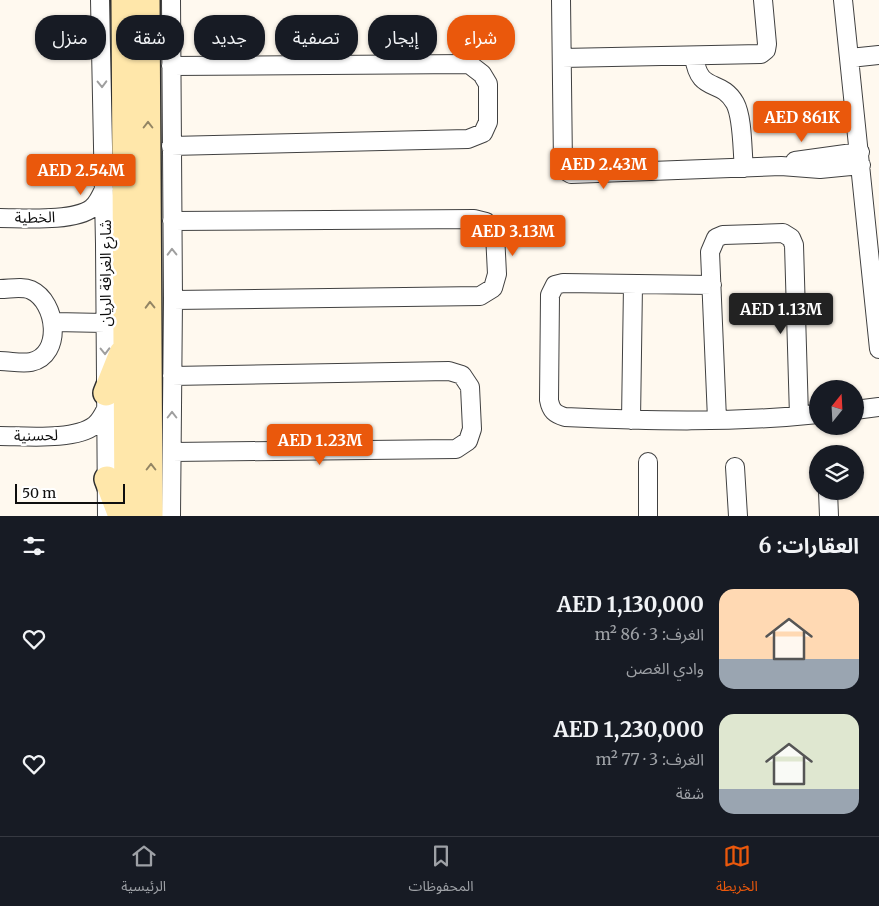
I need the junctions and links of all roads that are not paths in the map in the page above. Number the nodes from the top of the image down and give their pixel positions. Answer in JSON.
{"nodes":[{"id":1,"x":100,"y":0,"type":"edge"},
{"id":2,"x":124,"y":0,"type":"edge"},
{"id":3,"x":147,"y":0,"type":"edge"},
{"id":4,"x":171,"y":0,"type":"edge"},
{"id":5,"x":561,"y":0,"type":"edge"},
{"id":6,"x":763,"y":0,"type":"edge"},
{"id":7,"x":843,"y":0,"type":"edge"},
{"id":8,"x":879,"y":55,"type":"edge"},
{"id":9,"x":694,"y":56,"type":"junction"},
{"id":10,"x":562,"y":58,"type":"junction"},
{"id":11,"x":850,"y":58,"type":"junction"},
{"id":12,"x":171,"y":66,"type":"junction"},
{"id":13,"x":171,"y":146,"type":"junction"},
{"id":14,"x":860,"y":158,"type":"junction"},
{"id":15,"x":744,"y":168,"type":"junction"},
{"id":16,"x":104,"y":189,"type":"junction"},
{"id":17,"x":71,"y":217,"type":"junction"},
{"id":18,"x":0,"y":218,"type":"edge"},
{"id":19,"x":172,"y":221,"type":"junction"},
{"id":20,"x":105,"y":244,"type":"junction"},
{"id":21,"x":633,"y":285,"type":"junction"},
{"id":22,"x":712,"y":286,"type":"junction"},
{"id":23,"x":0,"y":289,"type":"edge"},
{"id":24,"x":172,"y":300,"type":"junction"},
{"id":25,"x":54,"y":322,"type":"junction"},
{"id":26,"x":105,"y":323,"type":"junction"},
{"id":27,"x":127,"y":342,"type":"junction"},
{"id":28,"x":879,"y":349,"type":"edge"},
{"id":29,"x":0,"y":361,"type":"edge"},
{"id":30,"x":172,"y":376,"type":"junction"},
{"id":31,"x":106,"y":401,"type":"junction"},
{"id":32,"x":879,"y":408,"type":"edge"},
{"id":33,"x":864,"y":409,"type":"edge"},
{"id":34,"x":809,"y":415,"type":"edge"},
{"id":35,"x":799,"y":416,"type":"junction"},
{"id":36,"x":717,"y":419,"type":"junction"},
{"id":37,"x":631,"y":420,"type":"junction"},
{"id":38,"x":71,"y":435,"type":"junction"},
{"id":39,"x":0,"y":436,"type":"edge"},
{"id":40,"x":172,"y":452,"type":"junction"},
{"id":41,"x":648,"y":462,"type":"dead end"},
{"id":42,"x":736,"y":467,"type":"dead end"},
{"id":43,"x":107,"y":470,"type":"junction"},
{"id":44,"x":828,"y":500,"type":"edge"},
{"id":45,"x":108,"y":516,"type":"edge"},
{"id":46,"x":122,"y":516,"type":"edge"},
{"id":47,"x":127,"y":516,"type":"edge"},
{"id":48,"x":150,"y":516,"type":"edge"},
{"id":49,"x":171,"y":516,"type":"edge"},
{"id":50,"x":648,"y":516,"type":"edge"},
{"id":51,"x":738,"y":516,"type":"edge"},
{"id":52,"x":829,"y":516,"type":"edge"}],
"edges":[{"from":1,"to":16,"type":"street","name":"شارع الغرافة الريان","one_way":true},
{"from":2,"to":27,"type":"main road","name":"شارع الغرافة الريان"},
{"from":48,"to":3,"type":"main road","one_way":true},
{"from":4,"to":12,"type":"street"},
{"from":5,"to":10,"type":"street"},
{"from":6,"to":9,"type":"street"},
{"from":7,"to":11,"type":"street"},
{"from":8,"to":11,"type":"street"},
{"from":9,"to":10,"type":"street"},
{"from":9,"to":15,"type":"street"},
{"from":10,"to":15,"type":"street"},
{"from":11,"to":14,"type":"street"},
{"from":12,"to":13,"type":"street"},
{"from":12,"to":13,"type":"street"},
{"from":13,"to":19,"type":"street"},
{"from":14,"to":15,"type":"street"},
{"from":14,"to":28,"type":"street"},
{"from":16,"to":17,"type":"street","name":"الخطية"},
{"from":16,"to":20,"type":"street","name":"شارع الغرافة الريان"},
{"from":17,"to":18,"type":"street","name":"الخطية"},
{"from":17,"to":20,"type":"street","name":"الخطية"},
{"from":24,"to":19,"type":"street","one_way":true},
{"from":19,"to":24,"type":"street"},
{"from":20,"to":26,"type":"street","name":"شارع الغرافة الريان"},
{"from":21,"to":22,"type":"street"},
{"from":21,"to":37,"type":"street"},
{"from":21,"to":37,"type":"street"},
{"from":22,"to":35,"type":"street"},
{"from":22,"to":36,"type":"street"},
{"from":23,"to":25,"type":"street"},
{"from":24,"to":30,"type":"street"},
{"from":25,"to":26,"type":"street"},
{"from":25,"to":29,"type":"street"},
{"from":26,"to":31,"type":"street","name":"شارع الغرافة الريان","one_way":true},
{"from":27,"to":31,"type":"main road"},
{"from":27,"to":47,"type":"main road","name":"شارع الغرافة الريان"},
{"from":40,"to":30,"type":"street","one_way":true},
{"from":30,"to":40,"type":"street"},
{"from":31,"to":38,"type":"street","name":"لحسنية"},
{"from":31,"to":43,"type":"street","name":"شارع الغرافة الريان"},
{"from":32,"to":33,"type":"street"},
{"from":34,"to":35,"type":"street"},
{"from":35,"to":36,"type":"street"},
{"from":36,"to":37,"type":"street"},
{"from":38,"to":39,"type":"street","name":"لحسنية"},
{"from":38,"to":43,"type":"street","name":"لحسنية"},
{"from":40,"to":49,"type":"street"},
{"from":41,"to":50,"type":"street"},
{"from":42,"to":51,"type":"street"},
{"from":43,"to":45,"type":"street","name":"شارع الغرافة الريان"},
{"from":43,"to":46,"type":"main road"},
{"from":44,"to":52,"type":"street"}]}
